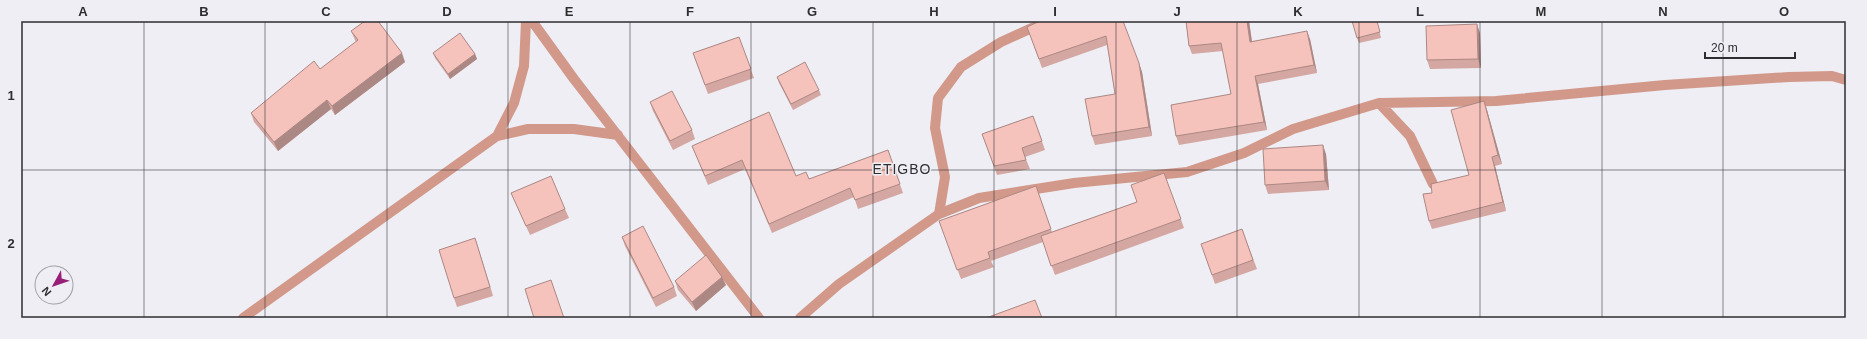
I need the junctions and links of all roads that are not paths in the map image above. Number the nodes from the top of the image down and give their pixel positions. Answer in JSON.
{"nodes":[{"id":1,"x":526,"y":21,"type":"edge"},
{"id":2,"x":532,"y":21,"type":"edge"},
{"id":3,"x":1046,"y":21,"type":"edge"},
{"id":4,"x":1846,"y":80,"type":"edge"},
{"id":5,"x":1379,"y":103,"type":"junction"},
{"id":6,"x":618,"y":135,"type":"junction"},
{"id":7,"x":497,"y":136,"type":"junction"},
{"id":8,"x":1432,"y":184,"type":"edge"},
{"id":9,"x":939,"y":214,"type":"junction"},
{"id":10,"x":243,"y":318,"type":"edge"},
{"id":11,"x":759,"y":318,"type":"edge"},
{"id":12,"x":800,"y":318,"type":"edge"}],
"edges":[{"from":1,"to":7,"type":"street"},
{"from":2,"to":6,"type":"street"},
{"from":3,"to":9,"type":"street"},
{"from":4,"to":5,"type":"street"},
{"from":5,"to":8,"type":"street"},
{"from":5,"to":9,"type":"street"},
{"from":6,"to":7,"type":"street"},
{"from":6,"to":11,"type":"street"},
{"from":7,"to":10,"type":"street"},
{"from":9,"to":12,"type":"street"}]}
